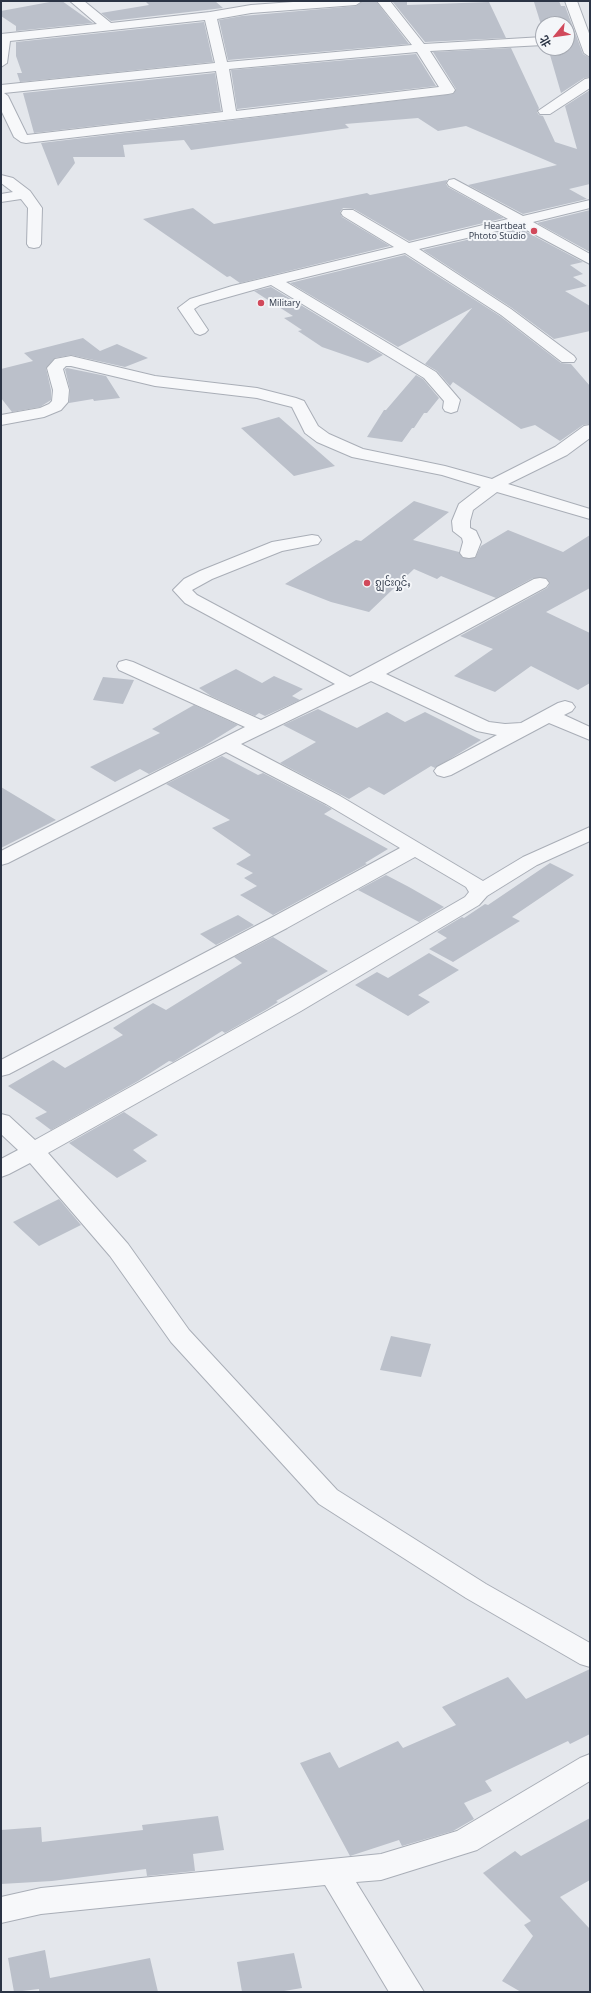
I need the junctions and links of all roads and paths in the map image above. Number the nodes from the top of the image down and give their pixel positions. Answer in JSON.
{"nodes":[{"id":1,"x":76,"y":1,"type":"edge"},
{"id":2,"x":356,"y":1,"type":"edge"},
{"id":3,"x":383,"y":1,"type":"edge"},
{"id":4,"x":571,"y":1,"type":"edge"},
{"id":5,"x":210,"y":16,"type":"junction"},
{"id":6,"x":107,"y":26,"type":"junction"},
{"id":7,"x":3,"y":38,"type":"edge"},
{"id":8,"x":535,"y":42,"type":"edge"},
{"id":9,"x":421,"y":48,"type":"junction"},
{"id":10,"x":590,"y":53,"type":"edge"},
{"id":11,"x":1,"y":63,"type":"edge"},
{"id":12,"x":222,"y":66,"type":"junction"},
{"id":13,"x":590,"y":82,"type":"edge"},
{"id":14,"x":1,"y":89,"type":"edge"},
{"id":15,"x":1,"y":96,"type":"edge"},
{"id":16,"x":544,"y":111,"type":"dead end"},
{"id":17,"x":230,"y":115,"type":"junction"},
{"id":18,"x":1,"y":179,"type":"edge"},
{"id":19,"x":454,"y":183,"type":"dead end"},
{"id":20,"x":25,"y":194,"type":"junction"},
{"id":21,"x":1,"y":198,"type":"edge"},
{"id":22,"x":590,"y":204,"type":"edge"},
{"id":23,"x":348,"y":213,"type":"dead end"},
{"id":24,"x":522,"y":221,"type":"junction"},
{"id":25,"x":34,"y":244,"type":"dead end"},
{"id":26,"x":407,"y":248,"type":"junction"},
{"id":27,"x":590,"y":260,"type":"edge"},
{"id":28,"x":273,"y":280,"type":"junction"},
{"id":29,"x":200,"y":330,"type":"dead end"},
{"id":30,"x":568,"y":359,"type":"dead end"},
{"id":31,"x":451,"y":408,"type":"dead end"},
{"id":32,"x":1,"y":420,"type":"edge"},
{"id":33,"x":590,"y":430,"type":"edge"},
{"id":34,"x":496,"y":484,"type":"junction"},
{"id":35,"x":590,"y":514,"type":"edge"},
{"id":36,"x":312,"y":540,"type":"dead end"},
{"id":37,"x":469,"y":553,"type":"dead end"},
{"id":38,"x":540,"y":583,"type":"dead end"},
{"id":39,"x":126,"y":666,"type":"dead end"},
{"id":40,"x":371,"y":674,"type":"junction"},
{"id":41,"x":350,"y":685,"type":"junction"},
{"id":42,"x":261,"y":727,"type":"junction"},
{"id":43,"x":525,"y":728,"type":"junction"},
{"id":44,"x":590,"y":734,"type":"edge"},
{"id":45,"x":226,"y":744,"type":"junction"},
{"id":46,"x":444,"y":771,"type":"dead end"},
{"id":47,"x":590,"y":833,"type":"edge"},
{"id":48,"x":414,"y":849,"type":"junction"},
{"id":49,"x":1,"y":859,"type":"edge"},
{"id":50,"x":480,"y":892,"type":"junction"},
{"id":51,"x":1,"y":1069,"type":"edge"},
{"id":52,"x":1,"y":1121,"type":"edge"},
{"id":53,"x":32,"y":1151,"type":"junction"},
{"id":54,"x":1,"y":1169,"type":"edge"},
{"id":55,"x":590,"y":1656,"type":"edge"},
{"id":56,"x":590,"y":1766,"type":"edge"},
{"id":57,"x":333,"y":1872,"type":"junction"},
{"id":58,"x":1,"y":1910,"type":"edge"},
{"id":59,"x":408,"y":1992,"type":"edge"}],
"edges":[{"from":1,"to":6,"type":"street"},
{"from":2,"to":5,"type":"street"},
{"from":3,"to":9,"type":"street"},
{"from":4,"to":10,"type":"street"},
{"from":5,"to":6,"type":"street"},
{"from":5,"to":12,"type":"street"},
{"from":6,"to":7,"type":"street"},
{"from":7,"to":11,"type":"street"},
{"from":8,"to":9,"type":"street"},
{"from":9,"to":12,"type":"street"},
{"from":9,"to":17,"type":"street"},
{"from":12,"to":14,"type":"street"},
{"from":12,"to":17,"type":"street"},
{"from":13,"to":16,"type":"street"},
{"from":15,"to":17,"type":"street"},
{"from":18,"to":20,"type":"street"},
{"from":19,"to":24,"type":"street"},
{"from":20,"to":21,"type":"street"},
{"from":20,"to":25,"type":"street"},
{"from":22,"to":24,"type":"street"},
{"from":23,"to":26,"type":"street"},
{"from":24,"to":26,"type":"street"},
{"from":24,"to":27,"type":"street"},
{"from":26,"to":28,"type":"street"},
{"from":26,"to":30,"type":"street"},
{"from":28,"to":29,"type":"street"},
{"from":28,"to":31,"type":"street"},
{"from":32,"to":34,"type":"street"},
{"from":33,"to":34,"type":"street"},
{"from":34,"to":35,"type":"street"},
{"from":34,"to":37,"type":"street"},
{"from":36,"to":41,"type":"street"},
{"from":38,"to":40,"type":"street"},
{"from":39,"to":42,"type":"street"},
{"from":40,"to":41,"type":"street"},
{"from":40,"to":43,"type":"street"},
{"from":41,"to":42,"type":"street"},
{"from":42,"to":45,"type":"street"},
{"from":43,"to":44,"type":"street"},
{"from":43,"to":46,"type":"street"},
{"from":45,"to":48,"type":"street"},
{"from":45,"to":49,"type":"street"},
{"from":47,"to":50,"type":"street"},
{"from":48,"to":50,"type":"street"},
{"from":48,"to":51,"type":"street"},
{"from":50,"to":53,"type":"street"},
{"from":52,"to":53,"type":"street"},
{"from":53,"to":54,"type":"street"},
{"from":53,"to":55,"type":"street"},
{"from":56,"to":57,"type":"street"},
{"from":57,"to":58,"type":"street"},
{"from":57,"to":59,"type":"street"}]}
